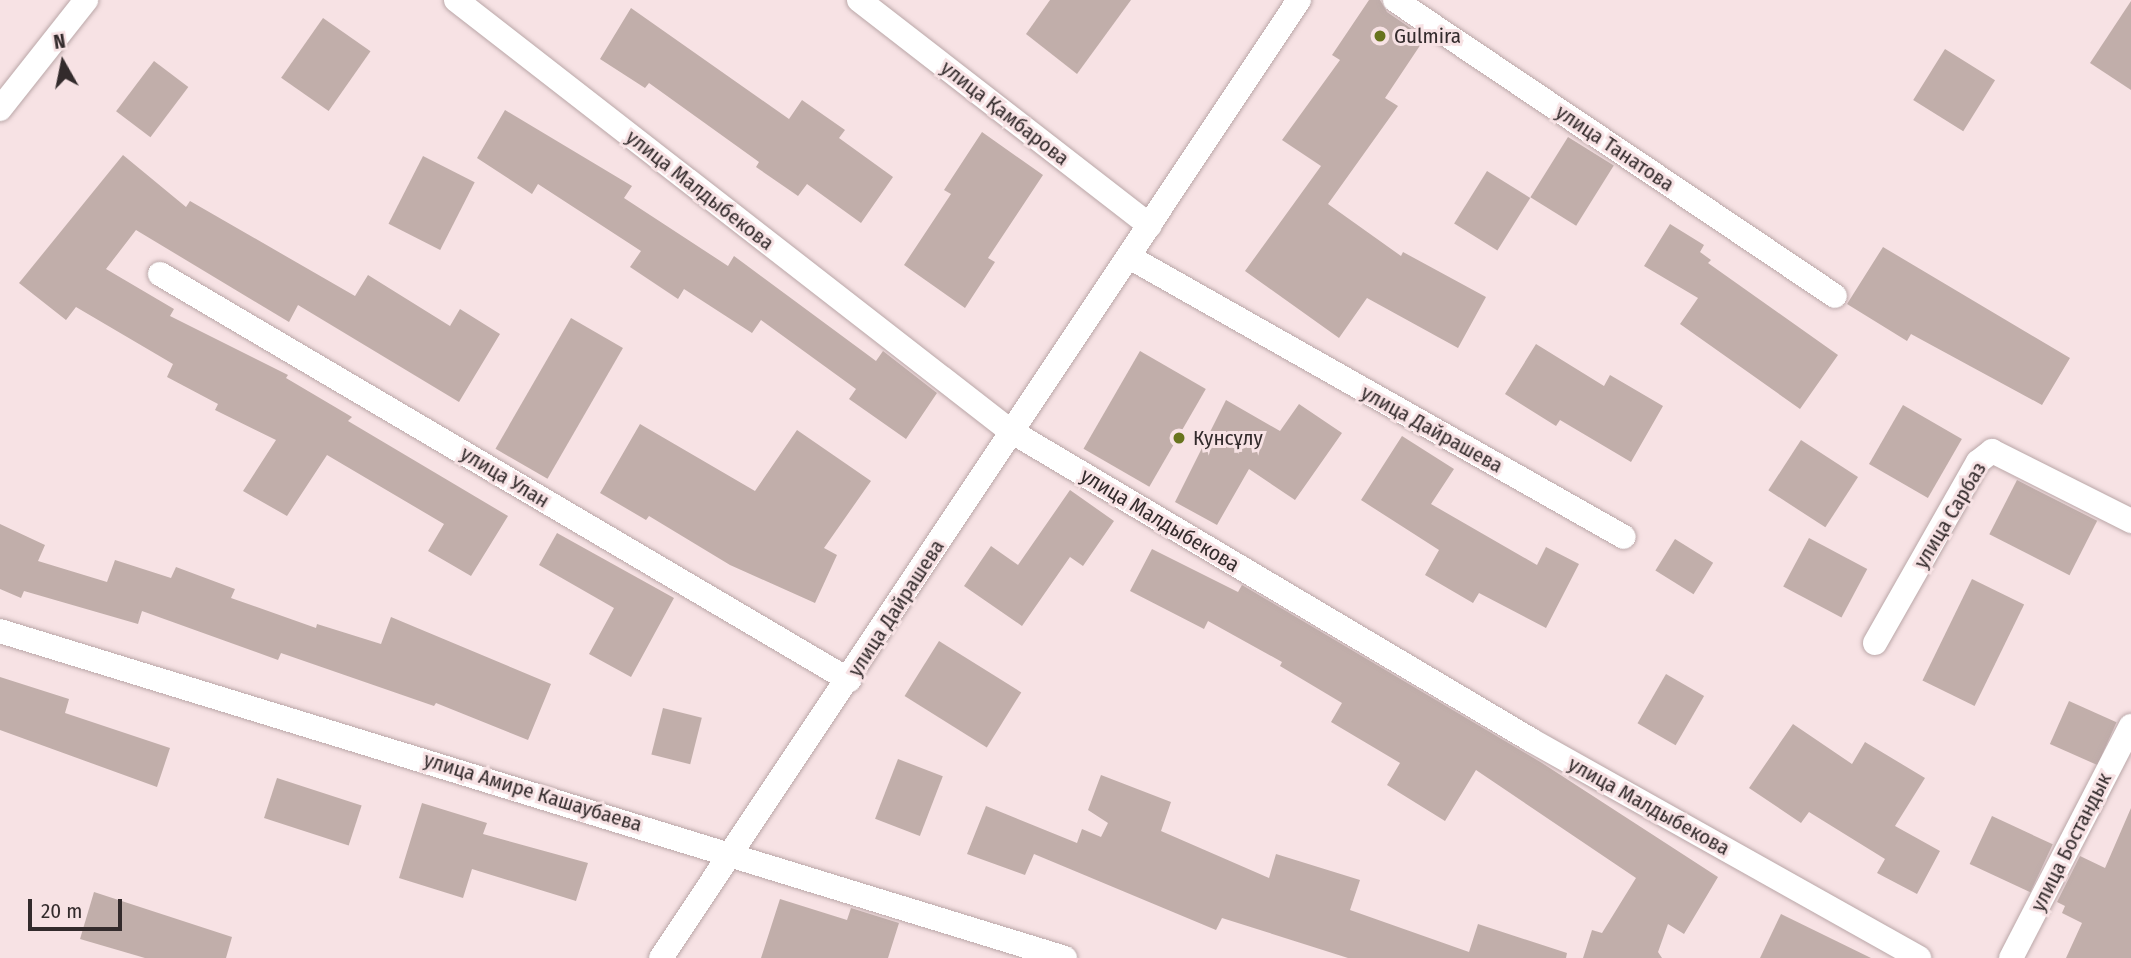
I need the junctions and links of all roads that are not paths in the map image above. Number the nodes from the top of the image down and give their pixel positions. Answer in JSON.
{"nodes":[{"id":1,"x":86,"y":0,"type":"edge"},
{"id":2,"x":456,"y":0,"type":"edge"},
{"id":3,"x":859,"y":0,"type":"edge"},
{"id":4,"x":1299,"y":0,"type":"edge"},
{"id":5,"x":1395,"y":0,"type":"edge"},
{"id":6,"x":0,"y":109,"type":"edge"},
{"id":7,"x":1150,"y":226,"type":"junction"},
{"id":8,"x":1131,"y":258,"type":"junction"},
{"id":9,"x":160,"y":274,"type":"dead end"},
{"id":10,"x":1835,"y":296,"type":"dead end"},
{"id":11,"x":1009,"y":430,"type":"junction"},
{"id":12,"x":2131,"y":521,"type":"edge"},
{"id":13,"x":1624,"y":537,"type":"dead end"},
{"id":14,"x":0,"y":631,"type":"edge"},
{"id":15,"x":1875,"y":643,"type":"dead end"},
{"id":16,"x":849,"y":680,"type":"junction"},
{"id":17,"x":2131,"y":726,"type":"edge"},
{"id":18,"x":732,"y":853,"type":"junction"},
{"id":19,"x":661,"y":958,"type":"edge"},
{"id":20,"x":1065,"y":958,"type":"edge"},
{"id":21,"x":1919,"y":958,"type":"edge"},
{"id":22,"x":2011,"y":958,"type":"edge"}],
"edges":[{"from":1,"to":6,"type":"street"},
{"from":2,"to":11,"type":"street","name":"улица Малдыбекова"},
{"from":3,"to":7,"type":"street","name":"улица Қамбарова"},
{"from":4,"to":7,"type":"street","name":"улица Дайрашева"},
{"from":5,"to":10,"type":"street","name":"улица Танатова"},
{"from":7,"to":8,"type":"street","name":"улица Дайрашева"},
{"from":8,"to":11,"type":"street","name":"улица Дайрашева"},
{"from":8,"to":13,"type":"street","name":"улица Дайрашева"},
{"from":9,"to":16,"type":"street","name":"улица Улан"},
{"from":11,"to":16,"type":"street","name":"улица Дайрашева"},
{"from":11,"to":21,"type":"street","name":"улица Малдыбекова"},
{"from":12,"to":15,"type":"street","name":"улица Сарбаз"},
{"from":14,"to":18,"type":"street","name":"улица Амире Кашаубаева"},
{"from":16,"to":18,"type":"street","name":"улица Дайрашева"},
{"from":17,"to":22,"type":"street","name":"улица Бостандык"},
{"from":18,"to":19,"type":"street","name":"улица Дайрашева"},
{"from":18,"to":20,"type":"street","name":"улица Амире Кашаубаева"}]}
